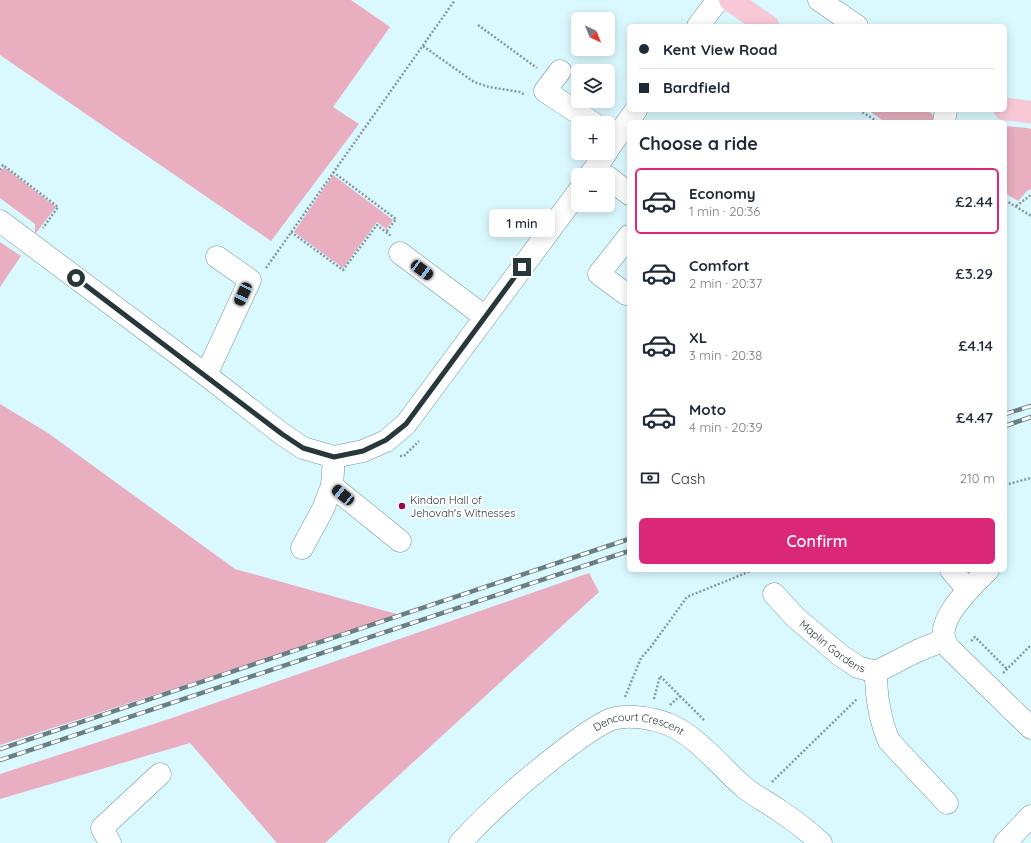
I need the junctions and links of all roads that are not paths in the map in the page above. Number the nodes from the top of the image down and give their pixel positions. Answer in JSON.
{"nodes":[{"id":1,"x":718,"y":0,"type":"edge"},
{"id":2,"x":730,"y":0,"type":"edge"},
{"id":3,"x":819,"y":0,"type":"edge"},
{"id":4,"x":700,"y":24,"type":"edge"},
{"id":5,"x":765,"y":24,"type":"edge"},
{"id":6,"x":854,"y":24,"type":"edge"},
{"id":7,"x":560,"y":71,"type":"dead end"},
{"id":8,"x":1007,"y":109,"type":"edge"},
{"id":9,"x":1031,"y":112,"type":"edge"},
{"id":10,"x":582,"y":116,"type":"edge"},
{"id":11,"x":627,"y":124,"type":"edge"},
{"id":12,"x":615,"y":143,"type":"edge"},
{"id":13,"x":606,"y":160,"type":"edge"},
{"id":14,"x":627,"y":191,"type":"edge"},
{"id":15,"x":571,"y":201,"type":"edge"},
{"id":16,"x":0,"y":221,"type":"edge"},
{"id":17,"x":627,"y":239,"type":"edge"},
{"id":18,"x":396,"y":245,"type":"road end"},
{"id":19,"x":217,"y":257,"type":"dead end"},
{"id":20,"x":626,"y":294,"type":"dead end"},
{"id":21,"x":485,"y":317,"type":"junction"},
{"id":22,"x":206,"y":375,"type":"junction"},
{"id":23,"x":334,"y":457,"type":"junction"},
{"id":24,"x":332,"y":486,"type":"junction"},
{"id":25,"x":400,"y":540,"type":"dead end"},
{"id":26,"x":302,"y":548,"type":"dead end"},
{"id":27,"x":954,"y":572,"type":"edge"},
{"id":28,"x":986,"y":572,"type":"edge"},
{"id":29,"x":968,"y":590,"type":"junction"},
{"id":30,"x":774,"y":594,"type":"dead end"},
{"id":31,"x":944,"y":640,"type":"junction"},
{"id":32,"x":876,"y":677,"type":"junction"},
{"id":33,"x":1031,"y":728,"type":"edge"},
{"id":34,"x":160,"y":774,"type":"dead end"},
{"id":35,"x":947,"y":804,"type":"dead end"},
{"id":36,"x":1031,"y":816,"type":"edge"},
{"id":37,"x":110,"y":843,"type":"edge"},
{"id":38,"x":460,"y":843,"type":"edge"},
{"id":39,"x":821,"y":843,"type":"edge"},
{"id":40,"x":1005,"y":843,"type":"edge"}],
"edges":[{"from":1,"to":4,"type":"street"},
{"from":2,"to":5,"type":"main road"},
{"from":3,"to":6,"type":"street"},
{"from":7,"to":10,"type":"street"},
{"from":8,"to":9,"type":"main road"},
{"from":11,"to":12,"type":"street"},
{"from":13,"to":14,"type":"street"},
{"from":15,"to":21,"type":"street"},
{"from":16,"to":22,"type":"street"},
{"from":17,"to":20,"type":"street"},
{"from":18,"to":21,"type":"street"},
{"from":19,"to":22,"type":"street"},
{"from":21,"to":23,"type":"street"},
{"from":22,"to":23,"type":"street"},
{"from":23,"to":24,"type":"street"},
{"from":24,"to":25,"type":"street"},
{"from":24,"to":26,"type":"street"},
{"from":27,"to":29,"type":"street"},
{"from":28,"to":29,"type":"street"},
{"from":29,"to":31,"type":"street"},
{"from":30,"to":32,"type":"street","name":"Maplin Gardens"},
{"from":31,"to":32,"type":"street","name":"Maplin Gardens"},
{"from":31,"to":33,"type":"street"},
{"from":32,"to":35,"type":"street"},
{"from":34,"to":37,"type":"street"},
{"from":36,"to":40,"type":"street"},
{"from":38,"to":39,"type":"street","name":"Dencourt Crescent"}]}
